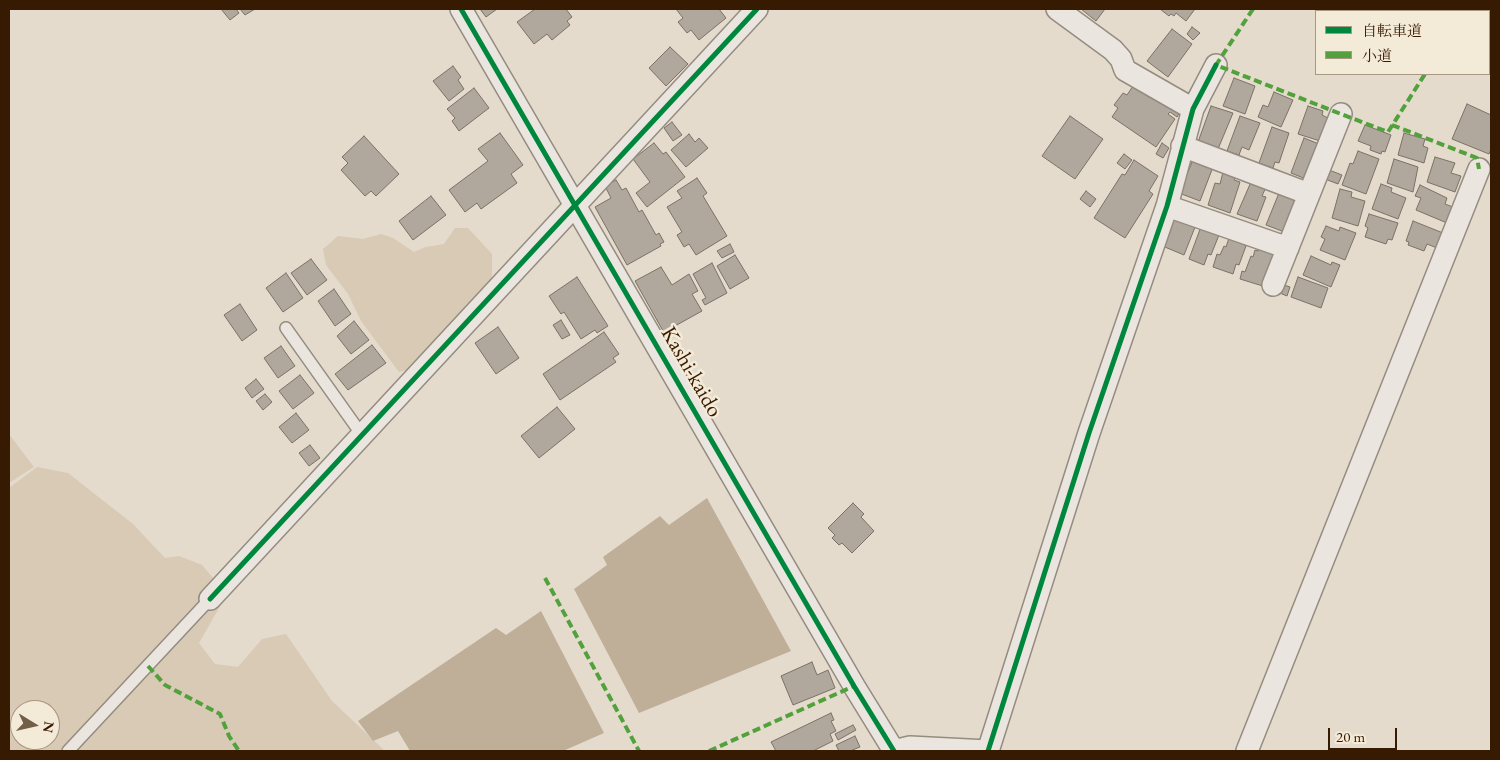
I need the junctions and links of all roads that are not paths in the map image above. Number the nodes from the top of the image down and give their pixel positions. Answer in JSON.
{"nodes":[{"id":1,"x":461,"y":9,"type":"edge"},
{"id":2,"x":757,"y":9,"type":"edge"},
{"id":3,"x":1057,"y":9,"type":"edge"},
{"id":4,"x":1216,"y":65,"type":"dead end"},
{"id":5,"x":1193,"y":108,"type":"junction"},
{"id":6,"x":1341,"y":114,"type":"dead end"},
{"id":7,"x":1182,"y":146,"type":"junction"},
{"id":8,"x":1485,"y":172,"type":"edge"},
{"id":9,"x":1309,"y":194,"type":"junction"},
{"id":10,"x":576,"y":205,"type":"junction"},
{"id":11,"x":1167,"y":206,"type":"junction"},
{"id":12,"x":1288,"y":248,"type":"junction"},
{"id":13,"x":1273,"y":285,"type":"dead end"},
{"id":14,"x":286,"y":328,"type":"dead end"},
{"id":15,"x":362,"y":435,"type":"junction"},
{"id":16,"x":210,"y":599,"type":"joint"},
{"id":17,"x":68,"y":751,"type":"edge"},
{"id":18,"x":894,"y":751,"type":"edge"},
{"id":19,"x":988,"y":751,"type":"edge"},
{"id":20,"x":1247,"y":751,"type":"edge"}],
"edges":[{"from":1,"to":10,"type":"street","name":"Kashi-kaido"},
{"from":2,"to":10,"type":"street"},
{"from":3,"to":5,"type":"street"},
{"from":4,"to":5,"type":"street"},
{"from":5,"to":7,"type":"street"},
{"from":6,"to":9,"type":"street"},
{"from":7,"to":9,"type":"street"},
{"from":7,"to":11,"type":"street"},
{"from":8,"to":20,"type":"street"},
{"from":9,"to":12,"type":"street"},
{"from":10,"to":15,"type":"street"},
{"from":10,"to":18,"type":"street","name":"Kashi-kaido"},
{"from":11,"to":12,"type":"street"},
{"from":11,"to":19,"type":"street"},
{"from":12,"to":13,"type":"street"},
{"from":14,"to":15,"type":"lane"},
{"from":15,"to":16,"type":"street"},
{"from":16,"to":17,"type":"lane"},
{"from":18,"to":19,"type":"street"}]}
